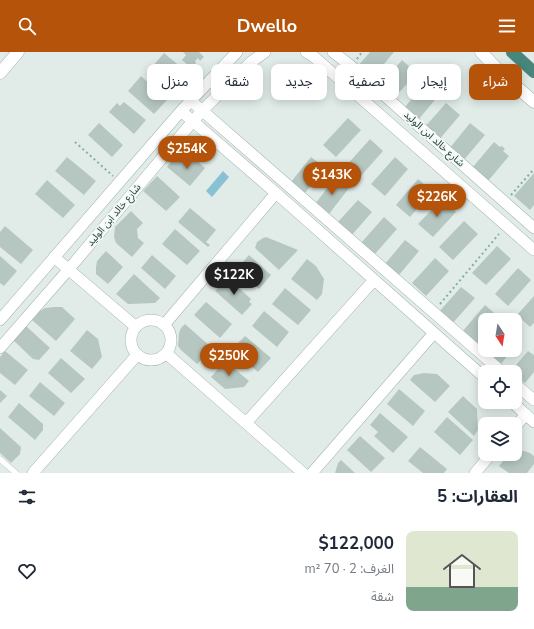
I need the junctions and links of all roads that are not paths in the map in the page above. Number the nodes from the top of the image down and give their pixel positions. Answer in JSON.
{"nodes":[{"id":1,"x":18,"y":52,"type":"edge"},
{"id":2,"x":237,"y":52,"type":"edge"},
{"id":3,"x":265,"y":52,"type":"edge"},
{"id":4,"x":306,"y":52,"type":"edge"},
{"id":5,"x":332,"y":52,"type":"edge"},
{"id":6,"x":481,"y":52,"type":"edge"},
{"id":7,"x":512,"y":52,"type":"edge"},
{"id":8,"x":534,"y":72,"type":"edge"},
{"id":9,"x":0,"y":73,"type":"edge"},
{"id":10,"x":203,"y":87,"type":"edge"},
{"id":11,"x":190,"y":100,"type":"joint"},
{"id":12,"x":534,"y":102,"type":"edge"},
{"id":13,"x":181,"y":110,"type":"junction"},
{"id":14,"x":202,"y":110,"type":"junction"},
{"id":15,"x":193,"y":121,"type":"junction"},
{"id":16,"x":276,"y":193,"type":"junction"},
{"id":17,"x":507,"y":204,"type":"junction"},
{"id":18,"x":498,"y":218,"type":"junction"},
{"id":19,"x":534,"y":228,"type":"edge"},
{"id":20,"x":534,"y":250,"type":"edge"},
{"id":21,"x":54,"y":257,"type":"junction"},
{"id":22,"x":69,"y":269,"type":"junction"},
{"id":23,"x":374,"y":280,"type":"junction"},
{"id":24,"x":0,"y":320,"type":"edge"},
{"id":25,"x":164,"y":325,"type":"junction"},
{"id":26,"x":136,"y":327,"type":"junction"},
{"id":27,"x":434,"y":334,"type":"junction"},
{"id":28,"x":0,"y":348,"type":"edge"},
{"id":29,"x":167,"y":354,"type":"junction"},
{"id":30,"x":137,"y":355,"type":"junction"},
{"id":31,"x":494,"y":365,"type":"edge"},
{"id":32,"x":478,"y":372,"type":"edge"},
{"id":33,"x":522,"y":390,"type":"edge"},
{"id":34,"x":534,"y":400,"type":"edge"},
{"id":35,"x":520,"y":409,"type":"edge"},
{"id":36,"x":530,"y":418,"type":"edge"},
{"id":37,"x":246,"y":423,"type":"junction"},
{"id":38,"x":0,"y":459,"type":"edge"},
{"id":39,"x":485,"y":461,"type":"edge"},
{"id":40,"x":16,"y":473,"type":"edge"},
{"id":41,"x":33,"y":473,"type":"edge"},
{"id":42,"x":303,"y":473,"type":"edge"},
{"id":43,"x":312,"y":473,"type":"edge"},
{"id":44,"x":475,"y":473,"type":"edge"}],
"edges":[{"from":1,"to":9,"type":"street"},
{"from":2,"to":10,"type":"street","name":"شارع خالد ابن الوليد"},
{"from":3,"to":14,"type":"street","name":"شارع خالد ابن الوليد"},
{"from":4,"to":18,"type":"street","name":"شارع خالد ابن الوليد"},
{"from":5,"to":17,"type":"street","name":"شارع خالد ابن الوليد"},
{"from":6,"to":12,"type":"street"},
{"from":7,"to":8,"type":"highway"},
{"from":11,"to":13,"type":"street","name":"شارع خالد ابن الوليد"},
{"from":11,"to":14,"type":"street"},
{"from":13,"to":15,"type":"street"},
{"from":13,"to":21,"type":"street","name":"شارع خالد ابن الوليد"},
{"from":14,"to":15,"type":"street","name":"شارع خالد ابن الوليد"},
{"from":14,"to":31,"type":"street"},
{"from":15,"to":16,"type":"street"},
{"from":15,"to":22,"type":"street","name":"شارع خالد ابن الوليد"},
{"from":16,"to":23,"type":"street"},
{"from":16,"to":25,"type":"street"},
{"from":17,"to":18,"type":"street"},
{"from":17,"to":19,"type":"street","name":"شارع خالد ابن الوليد"},
{"from":18,"to":20,"type":"street","name":"شارع خالد ابن الوليد"},
{"from":21,"to":22,"type":"street"},
{"from":21,"to":24,"type":"street","name":"شارع خالد ابن الوليد"},
{"from":22,"to":26,"type":"street"},
{"from":22,"to":28,"type":"street","name":"شارع خالد ابن الوليد"},
{"from":23,"to":27,"type":"street"},
{"from":23,"to":37,"type":"street"},
{"from":25,"to":26,"type":"street"},
{"from":25,"to":29,"type":"street"},
{"from":26,"to":30,"type":"street"},
{"from":27,"to":32,"type":"street"},
{"from":27,"to":43,"type":"street"},
{"from":29,"to":30,"type":"street"},
{"from":29,"to":37,"type":"street"},
{"from":30,"to":41,"type":"street"},
{"from":33,"to":34,"type":"street"},
{"from":35,"to":36,"type":"street"},
{"from":37,"to":42,"type":"street"},
{"from":38,"to":40,"type":"lane"},
{"from":39,"to":44,"type":"street"}]}
